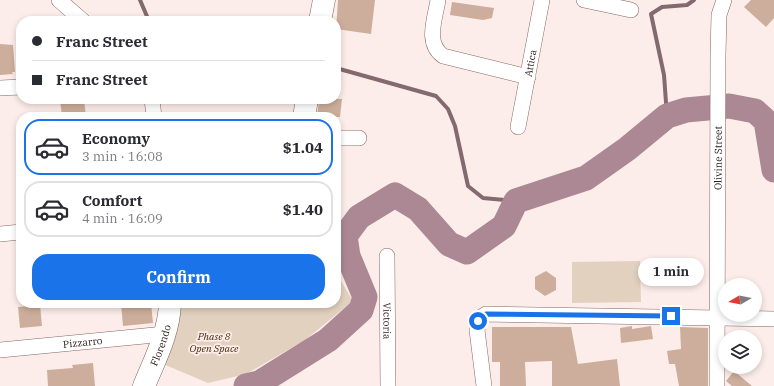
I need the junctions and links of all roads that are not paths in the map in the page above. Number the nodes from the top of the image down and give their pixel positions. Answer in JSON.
{"nodes":[{"id":1,"x":59,"y":0,"type":"edge"},
{"id":2,"x":324,"y":0,"type":"edge"},
{"id":3,"x":438,"y":0,"type":"edge"},
{"id":4,"x":542,"y":0,"type":"edge"},
{"id":5,"x":584,"y":0,"type":"edge"},
{"id":6,"x":724,"y":0,"type":"edge"},
{"id":7,"x":631,"y":10,"type":"dead end"},
{"id":8,"x":77,"y":16,"type":"edge"},
{"id":9,"x":321,"y":16,"type":"edge"},
{"id":10,"x":528,"y":77,"type":"junction"},
{"id":11,"x":16,"y":87,"type":"edge"},
{"id":12,"x":0,"y":88,"type":"edge"},
{"id":13,"x":518,"y":127,"type":"dead end"},
{"id":14,"x":341,"y":138,"type":"edge"},
{"id":15,"x":359,"y":138,"type":"dead end"},
{"id":16,"x":16,"y":232,"type":"edge"},
{"id":17,"x":0,"y":234,"type":"edge"},
{"id":18,"x":387,"y":256,"type":"dead end"},
{"id":19,"x":170,"y":308,"type":"edge"},
{"id":20,"x":717,"y":317,"type":"junction"},
{"id":21,"x":774,"y":319,"type":"edge"},
{"id":22,"x":165,"y":334,"type":"junction"},
{"id":23,"x":0,"y":350,"type":"edge"},
{"id":24,"x":144,"y":386,"type":"edge"},
{"id":25,"x":388,"y":386,"type":"edge"},
{"id":26,"x":484,"y":386,"type":"edge"},
{"id":27,"x":717,"y":386,"type":"edge"}],
"edges":[{"from":1,"to":8,"type":"street"},
{"from":2,"to":9,"type":"street"},
{"from":3,"to":10,"type":"street"},
{"from":4,"to":10,"type":"street","name":"Attica"},
{"from":5,"to":7,"type":"street"},
{"from":6,"to":20,"type":"street","name":"Olivine Street"},
{"from":10,"to":13,"type":"street","name":"Attica"},
{"from":11,"to":12,"type":"street"},
{"from":14,"to":15,"type":"street"},
{"from":16,"to":17,"type":"street"},
{"from":18,"to":25,"type":"street","name":"Victoria"},
{"from":19,"to":22,"type":"street","name":"Florendo"},
{"from":20,"to":21,"type":"street"},
{"from":20,"to":26,"type":"street"},
{"from":20,"to":27,"type":"street","name":"Olivine Street"},
{"from":22,"to":23,"type":"street","name":"Pizzarro"},
{"from":22,"to":24,"type":"street","name":"Florendo"}]}
